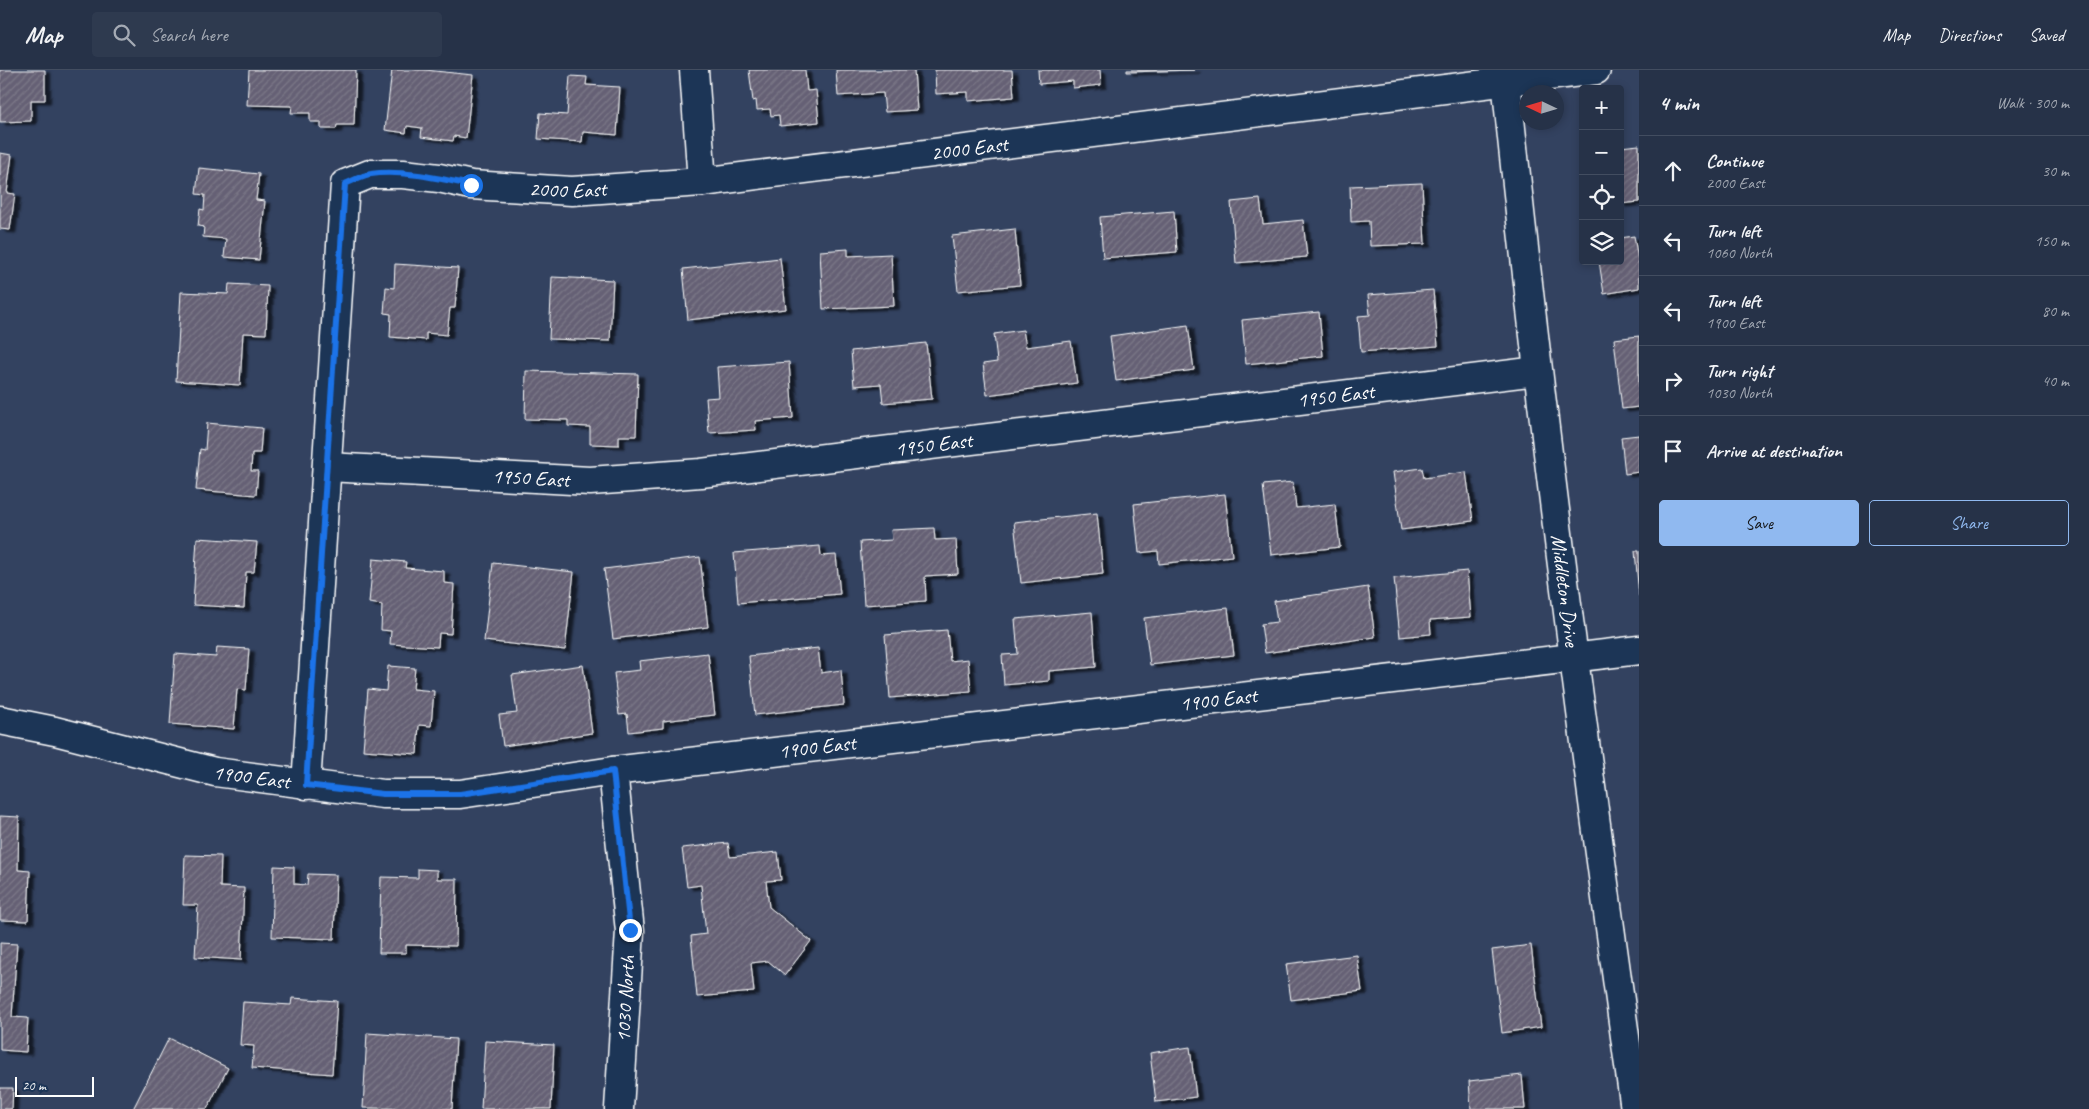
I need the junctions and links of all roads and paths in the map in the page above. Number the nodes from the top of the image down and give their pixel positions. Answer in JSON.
{"nodes":[{"id":1,"x":694,"y":70,"type":"edge"},
{"id":2,"x":1596,"y":70,"type":"edge"},
{"id":3,"x":1506,"y":75,"type":"edge"},
{"id":4,"x":702,"y":182,"type":"junction"},
{"id":5,"x":1537,"y":371,"type":"junction"},
{"id":6,"x":327,"y":467,"type":"junction"},
{"id":7,"x":1639,"y":650,"type":"edge"},
{"id":8,"x":1573,"y":658,"type":"junction"},
{"id":9,"x":0,"y":720,"type":"edge"},
{"id":10,"x":613,"y":771,"type":"junction"},
{"id":11,"x":306,"y":785,"type":"junction"},
{"id":12,"x":619,"y":1109,"type":"edge"},
{"id":13,"x":1635,"y":1109,"type":"edge"}],
"edges":[{"from":1,"to":4,"type":"street"},
{"from":2,"to":3,"type":"street","name":"2000 East"},
{"from":3,"to":4,"type":"street","name":"2000 East"},
{"from":3,"to":5,"type":"street","name":"Middleton Drive"},
{"from":4,"to":6,"type":"street","name":"2000 East"},
{"from":5,"to":6,"type":"street","name":"1950 East"},
{"from":5,"to":8,"type":"street","name":"Middleton Drive"},
{"from":6,"to":11,"type":"street"},
{"from":7,"to":8,"type":"street","name":"1900 East"},
{"from":8,"to":10,"type":"street","name":"1900 East"},
{"from":8,"to":13,"type":"street","name":"Middleton Drive"},
{"from":9,"to":11,"type":"street","name":"1900 East"},
{"from":10,"to":11,"type":"street","name":"1900 East"},
{"from":10,"to":12,"type":"street","name":"1030 North"}]}
